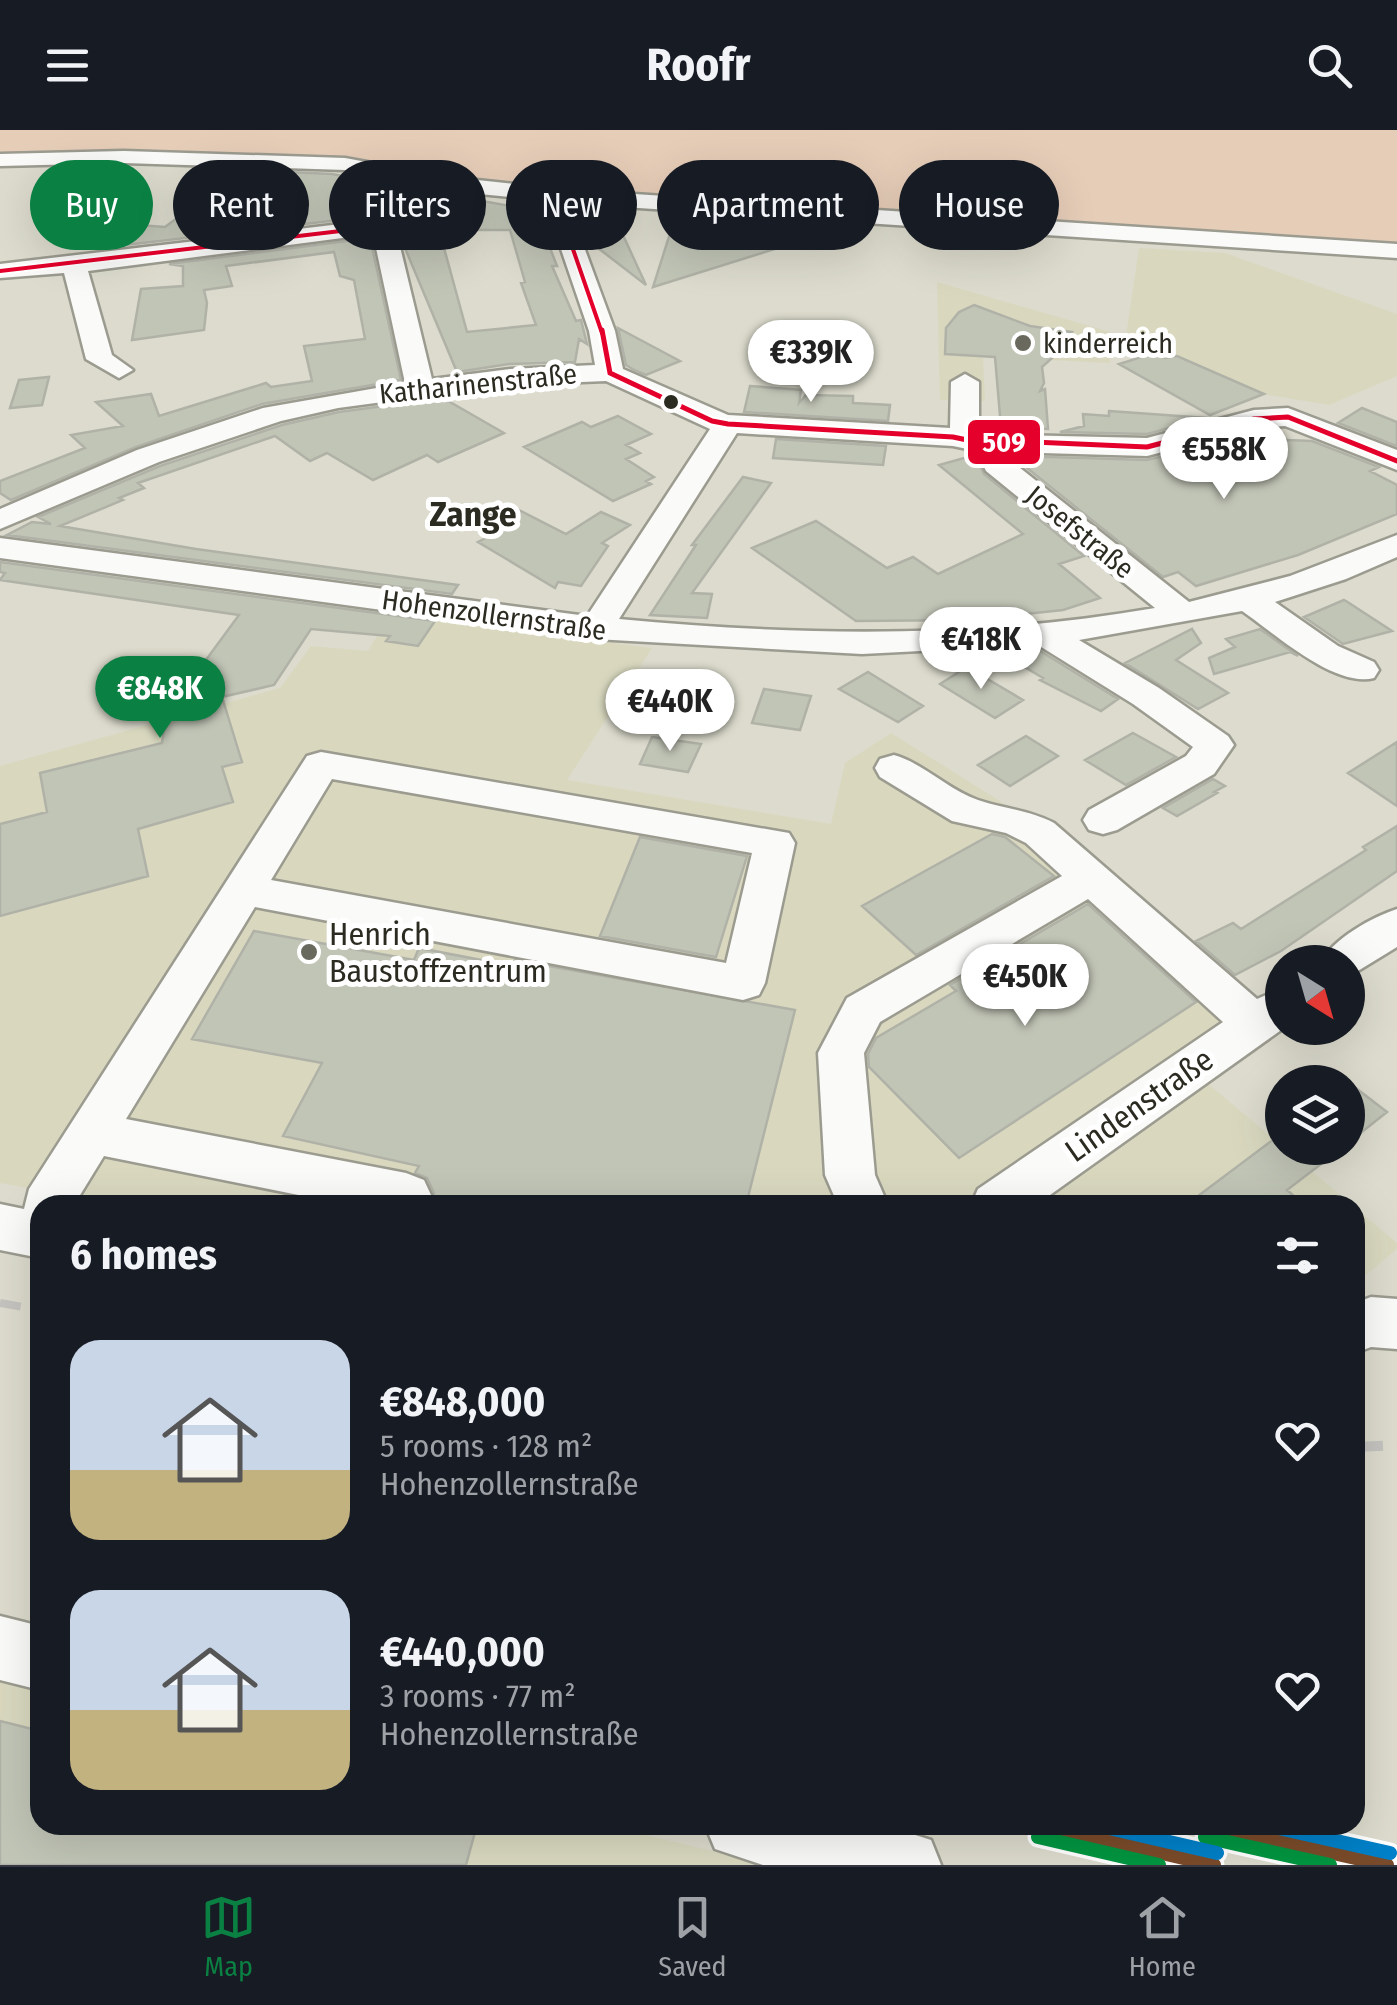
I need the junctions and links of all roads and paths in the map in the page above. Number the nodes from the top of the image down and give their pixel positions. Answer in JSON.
{"nodes":[{"id":1,"x":0,"y":160,"type":"edge"},
{"id":2,"x":329,"y":163,"type":"edge"},
{"id":3,"x":637,"y":204,"type":"edge"},
{"id":4,"x":329,"y":233,"type":"edge"},
{"id":5,"x":1168,"y":238,"type":"junction"},
{"id":6,"x":388,"y":250,"type":"edge"},
{"id":7,"x":576,"y":250,"type":"edge"},
{"id":8,"x":1397,"y":251,"type":"edge"},
{"id":9,"x":1172,"y":265,"type":"dead end"},
{"id":10,"x":74,"y":266,"type":"junction"},
{"id":11,"x":0,"y":271,"type":"edge"},
{"id":12,"x":119,"y":370,"type":"dead end"},
{"id":13,"x":610,"y":373,"type":"junction"},
{"id":14,"x":964,"y":382,"type":"dead end"},
{"id":15,"x":420,"y":387,"type":"junction"},
{"id":16,"x":728,"y":424,"type":"junction"},
{"id":17,"x":964,"y":440,"type":"junction"},
{"id":18,"x":997,"y":443,"type":"junction"},
{"id":19,"x":1397,"y":461,"type":"edge"},
{"id":20,"x":0,"y":520,"type":"edge"},
{"id":21,"x":1397,"y":545,"type":"edge"},
{"id":22,"x":0,"y":548,"type":"edge"},
{"id":23,"x":1248,"y":599,"type":"junction"},
{"id":24,"x":1183,"y":614,"type":"junction"},
{"id":25,"x":594,"y":629,"type":"junction"},
{"id":26,"x":1047,"y":636,"type":"junction"},
{"id":27,"x":1361,"y":670,"type":"dead end"},
{"id":28,"x":894,"y":768,"type":"dead end"},
{"id":29,"x":1102,"y":820,"type":"dead end"},
{"id":30,"x":1091,"y":878,"type":"junction"},
{"id":31,"x":246,"y":890,"type":"junction"},
{"id":32,"x":1397,"y":925,"type":"edge"},
{"id":33,"x":1365,"y":947,"type":"edge"},
{"id":34,"x":1265,"y":1011,"type":"edge"},
{"id":35,"x":1265,"y":1017,"type":"edge"},
{"id":36,"x":92,"y":1133,"type":"junction"},
{"id":37,"x":406,"y":1194,"type":"dead end"},
{"id":38,"x":50,"y":1195,"type":"edge"},
{"id":39,"x":859,"y":1195,"type":"edge"},
{"id":40,"x":1010,"y":1195,"type":"edge"},
{"id":41,"x":1365,"y":1324,"type":"edge"},
{"id":42,"x":1397,"y":1324,"type":"edge"},
{"id":43,"x":0,"y":1648,"type":"edge"},
{"id":44,"x":30,"y":1656,"type":"edge"},
{"id":45,"x":781,"y":1835,"type":"edge"},
{"id":46,"x":906,"y":1865,"type":"edge"}],
"edges":[{"from":1,"to":2,"type":"street"},
{"from":3,"to":5,"type":"street"},
{"from":4,"to":10,"type":"street"},
{"from":5,"to":8,"type":"street"},
{"from":5,"to":9,"type":"street"},
{"from":6,"to":15,"type":"street"},
{"from":7,"to":13,"type":"street"},
{"from":10,"to":11,"type":"street"},
{"from":10,"to":12,"type":"street"},
{"from":13,"to":15,"type":"street","name":"Katharinenstraße"},
{"from":13,"to":16,"type":"street","name":"Katharinenstraße"},
{"from":14,"to":17,"type":"street"},
{"from":15,"to":20,"type":"street","name":"Katharinenstraße"},
{"from":16,"to":17,"type":"street","name":"Katharinenstraße"},
{"from":16,"to":25,"type":"street"},
{"from":17,"to":18,"type":"street","name":"Katharinenstraße"},
{"from":18,"to":19,"type":"street","name":"Katharinenstraße"},
{"from":18,"to":24,"type":"street","name":"Josefstraße"},
{"from":21,"to":23,"type":"street","name":"Hohenzollernstraße"},
{"from":22,"to":25,"type":"street","name":"Hohenzollernstraße"},
{"from":23,"to":24,"type":"street","name":"Hohenzollernstraße"},
{"from":23,"to":27,"type":"street"},
{"from":24,"to":26,"type":"street","name":"Hohenzollernstraße"},
{"from":25,"to":26,"type":"street","name":"Hohenzollernstraße"},
{"from":26,"to":29,"type":"street"},
{"from":28,"to":30,"type":"street"},
{"from":30,"to":34,"type":"street"},
{"from":30,"to":39,"type":"street"},
{"from":31,"to":31,"type":"street"},
{"from":31,"to":36,"type":"street"},
{"from":32,"to":33,"type":"street"},
{"from":35,"to":40,"type":"street","name":"Lindenstraße"},
{"from":36,"to":37,"type":"street"},
{"from":36,"to":38,"type":"street"},
{"from":41,"to":42,"type":"street"},
{"from":43,"to":44,"type":"street"},
{"from":45,"to":46,"type":"street"}]}
